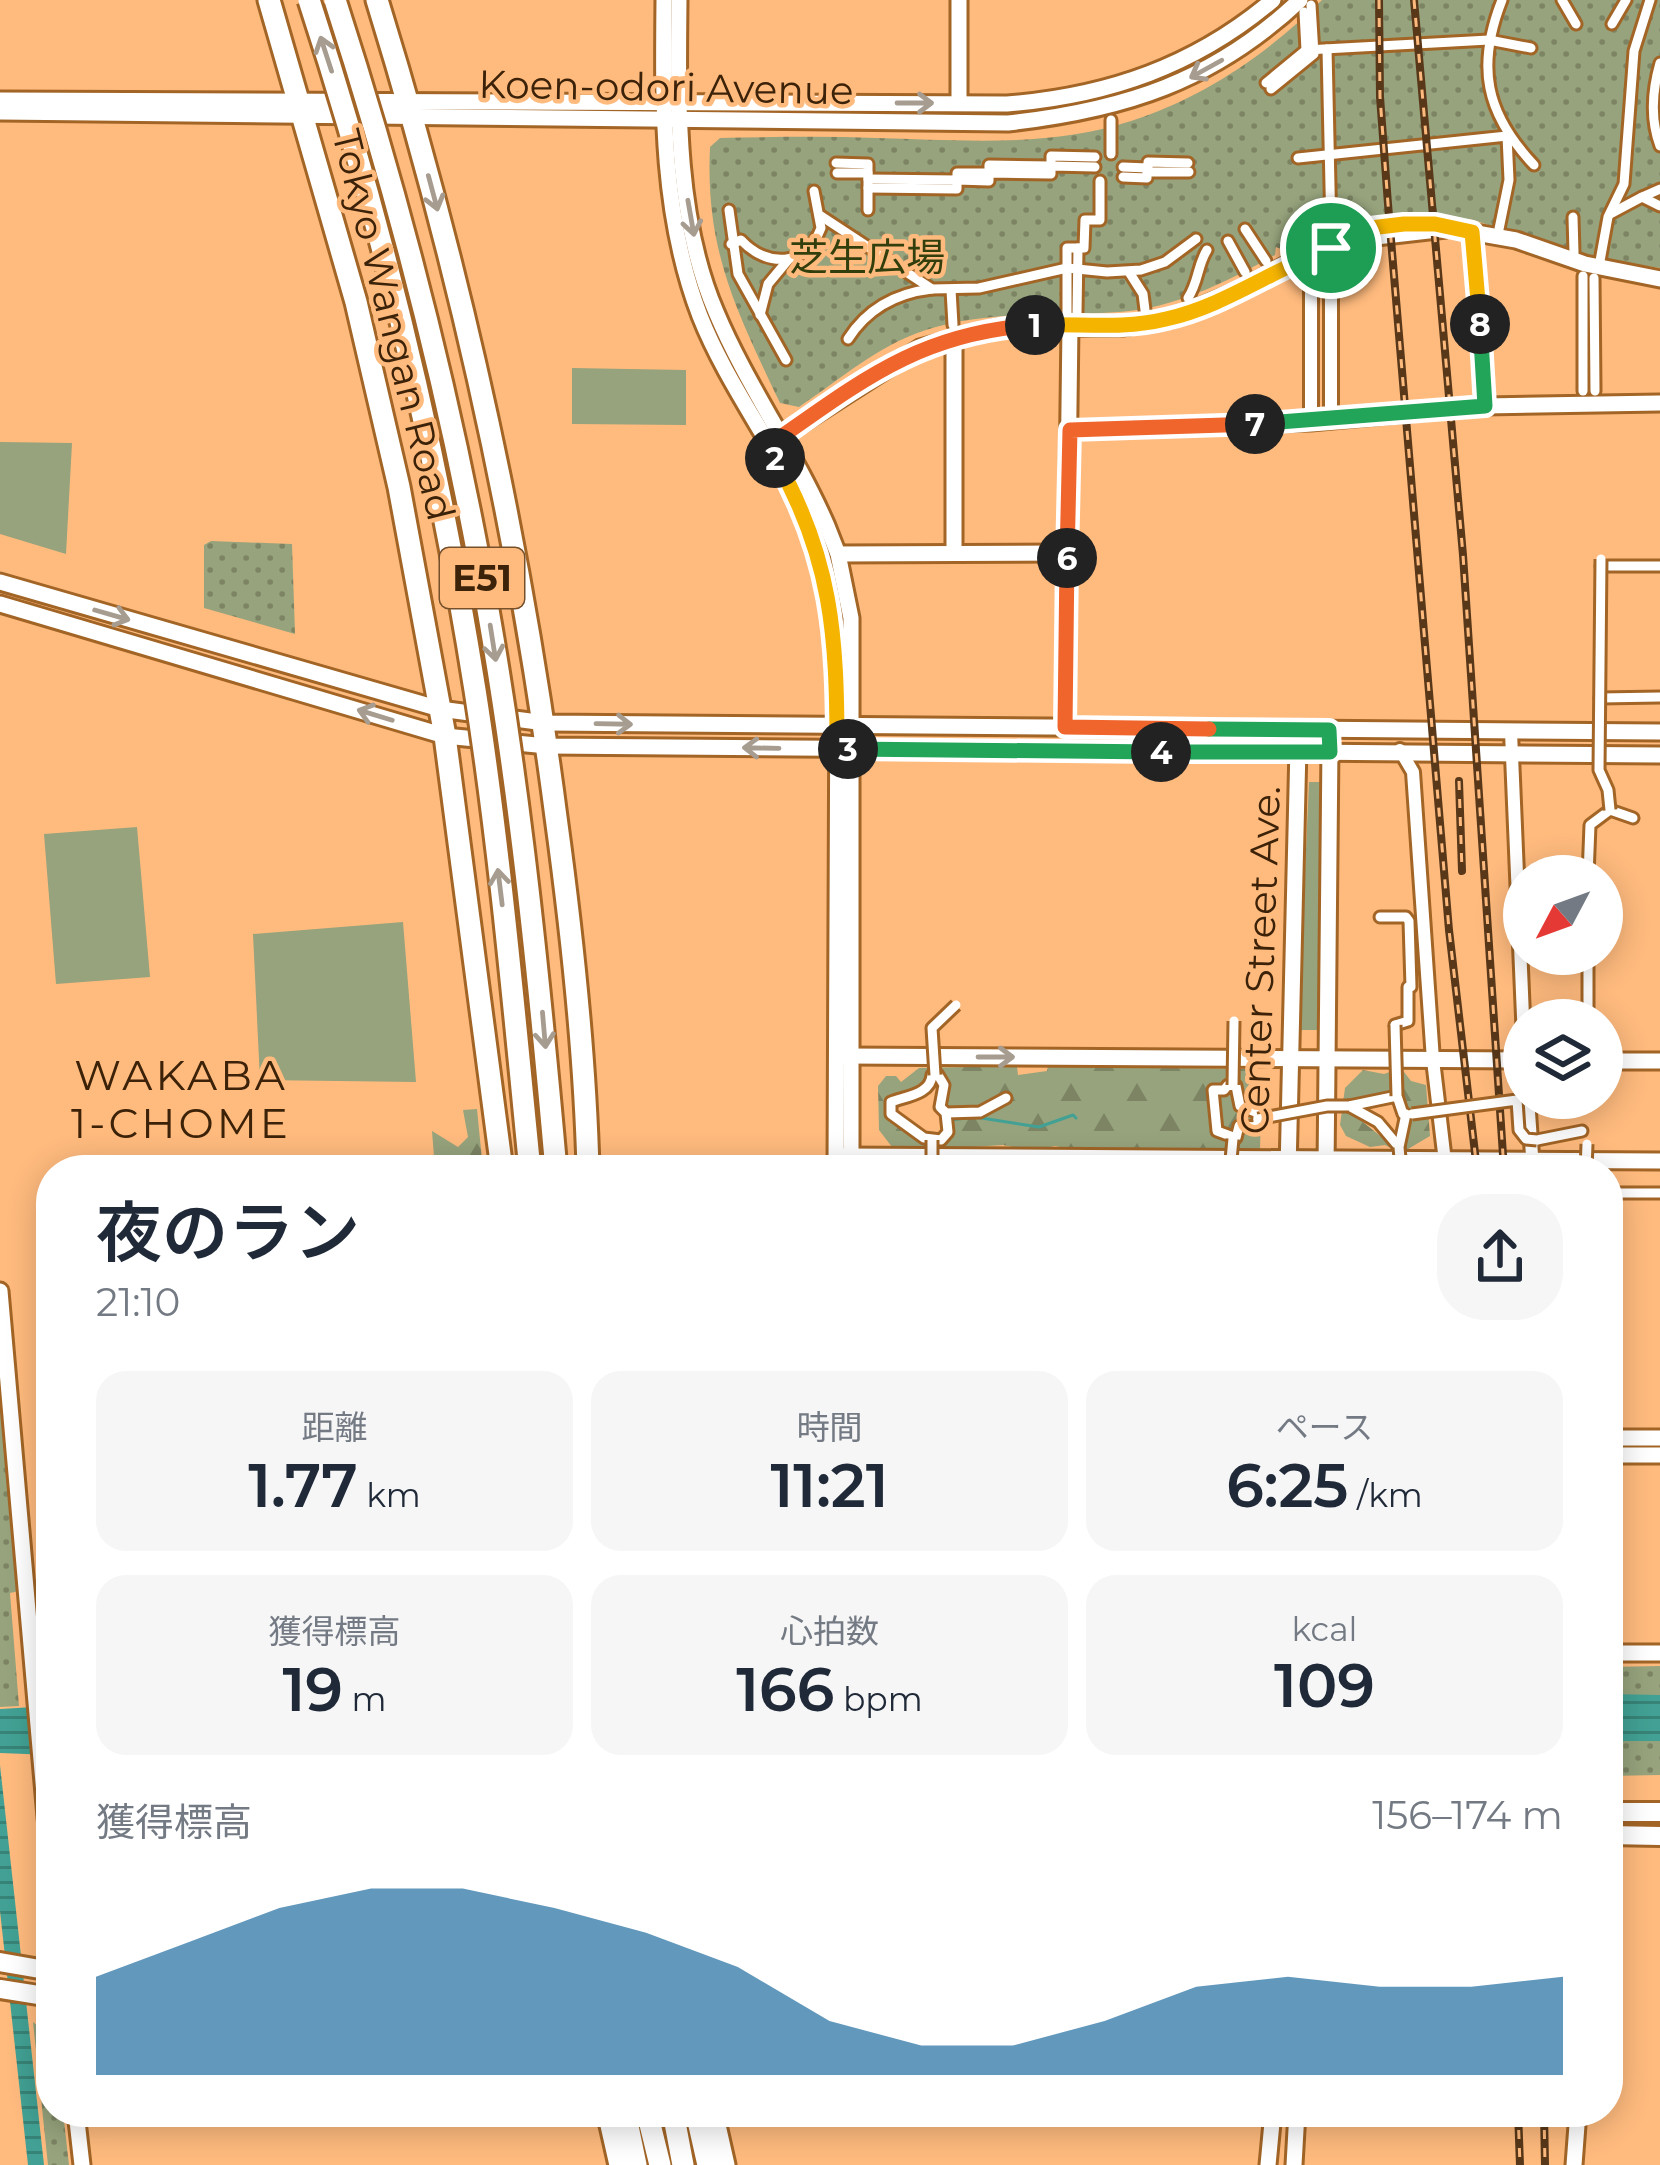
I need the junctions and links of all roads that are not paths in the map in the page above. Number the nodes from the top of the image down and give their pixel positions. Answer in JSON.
{"nodes":[{"id":1,"x":269,"y":0,"type":"edge"},
{"id":2,"x":309,"y":0,"type":"edge"},
{"id":3,"x":335,"y":0,"type":"edge"},
{"id":4,"x":377,"y":0,"type":"edge"},
{"id":5,"x":664,"y":0,"type":"edge"},
{"id":6,"x":679,"y":0,"type":"edge"},
{"id":7,"x":959,"y":0,"type":"edge"},
{"id":8,"x":1273,"y":0,"type":"edge"},
{"id":9,"x":1502,"y":0,"type":"edge"},
{"id":10,"x":1562,"y":0,"type":"edge"},
{"id":11,"x":1626,"y":0,"type":"edge"},
{"id":12,"x":1650,"y":0,"type":"edge"},
{"id":13,"x":1305,"y":6,"type":"edge"},
{"id":14,"x":1576,"y":24,"type":"dead end"},
{"id":15,"x":1612,"y":24,"type":"dead end"},
{"id":16,"x":1489,"y":40,"type":"junction"},
{"id":17,"x":1531,"y":48,"type":"dead end"},
{"id":18,"x":1327,"y":49,"type":"junction"},
{"id":19,"x":1310,"y":50,"type":"junction"},
{"id":20,"x":1660,"y":63,"type":"edge"},
{"id":21,"x":1269,"y":86,"type":"dead end"},
{"id":22,"x":0,"y":100,"type":"edge"},
{"id":23,"x":672,"y":102,"type":"junction"},
{"id":24,"x":959,"y":104,"type":"junction"},
{"id":25,"x":303,"y":108,"type":"junction"},
{"id":26,"x":411,"y":109,"type":"junction"},
{"id":27,"x":0,"y":112,"type":"edge"},
{"id":28,"x":673,"y":120,"type":"junction"},
{"id":29,"x":1111,"y":120,"type":"dead end"},
{"id":30,"x":1507,"y":136,"type":"junction"},
{"id":31,"x":1660,"y":146,"type":"edge"},
{"id":32,"x":1111,"y":154,"type":"dead end"},
{"id":33,"x":1327,"y":154,"type":"junction"},
{"id":34,"x":1298,"y":158,"type":"dead end"},
{"id":35,"x":1095,"y":162,"type":"dead end"},
{"id":36,"x":1534,"y":165,"type":"dead end"},
{"id":37,"x":836,"y":168,"type":"dead end"},
{"id":38,"x":1189,"y":168,"type":"dead end"},
{"id":39,"x":1123,"y":172,"type":"dead end"},
{"id":40,"x":868,"y":180,"type":"junction"},
{"id":41,"x":1100,"y":181,"type":"dead end"},
{"id":42,"x":1659,"y":186,"type":"edge"},
{"id":43,"x":814,"y":190,"type":"dead end"},
{"id":44,"x":1642,"y":196,"type":"junction"},
{"id":45,"x":1660,"y":206,"type":"edge"},
{"id":46,"x":729,"y":210,"type":"dead end"},
{"id":47,"x":868,"y":210,"type":"dead end"},
{"id":48,"x":1609,"y":214,"type":"junction"},
{"id":49,"x":821,"y":216,"type":"junction"},
{"id":50,"x":1573,"y":217,"type":"dead end"},
{"id":51,"x":1246,"y":229,"type":"dead end"},
{"id":52,"x":1499,"y":229,"type":"dead end"},
{"id":53,"x":1472,"y":232,"type":"junction"},
{"id":54,"x":1196,"y":239,"type":"dead end"},
{"id":55,"x":1228,"y":241,"type":"dead end"},
{"id":56,"x":731,"y":244,"type":"junction"},
{"id":57,"x":1323,"y":244,"type":"junction"},
{"id":58,"x":1207,"y":250,"type":"dead end"},
{"id":59,"x":1574,"y":253,"type":"dead end"},
{"id":60,"x":788,"y":260,"type":"junction"},
{"id":61,"x":1266,"y":260,"type":"dead end"},
{"id":62,"x":1600,"y":261,"type":"dead end"},
{"id":63,"x":1072,"y":268,"type":"junction"},
{"id":64,"x":1129,"y":272,"type":"junction"},
{"id":65,"x":1245,"y":272,"type":"dead end"},
{"id":66,"x":1589,"y":277,"type":"dead end"},
{"id":67,"x":1660,"y":279,"type":"edge"},
{"id":68,"x":932,"y":289,"type":"junction"},
{"id":69,"x":951,"y":290,"type":"junction"},
{"id":70,"x":1189,"y":298,"type":"dead end"},
{"id":71,"x":1145,"y":310,"type":"dead end"},
{"id":72,"x":760,"y":315,"type":"junction"},
{"id":73,"x":1074,"y":319,"type":"junction"},
{"id":74,"x":954,"y":331,"type":"junction"},
{"id":75,"x":848,"y":339,"type":"dead end"},
{"id":76,"x":786,"y":360,"type":"dead end"},
{"id":77,"x":1589,"y":391,"type":"dead end"},
{"id":78,"x":1660,"y":403,"type":"edge"},
{"id":79,"x":1485,"y":406,"type":"junction"},
{"id":80,"x":1331,"y":419,"type":"junction"},
{"id":81,"x":1311,"y":422,"type":"junction"},
{"id":82,"x":1070,"y":430,"type":"junction"},
{"id":83,"x":775,"y":441,"type":"junction"},
{"id":84,"x":954,"y":551,"type":"junction"},
{"id":85,"x":1067,"y":553,"type":"junction"},
{"id":86,"x":838,"y":554,"type":"junction"},
{"id":87,"x":1660,"y":566,"type":"edge"},
{"id":88,"x":0,"y":582,"type":"edge"},
{"id":89,"x":0,"y":604,"type":"edge"},
{"id":90,"x":1600,"y":698,"type":"junction"},
{"id":91,"x":1660,"y":698,"type":"edge"},
{"id":92,"x":440,"y":710,"type":"junction"},
{"id":93,"x":845,"y":726,"type":"junction"},
{"id":94,"x":1065,"y":727,"type":"junction"},
{"id":95,"x":1298,"y":730,"type":"junction"},
{"id":96,"x":1329,"y":730,"type":"junction"},
{"id":97,"x":1511,"y":732,"type":"junction"},
{"id":98,"x":1660,"y":732,"type":"edge"},
{"id":99,"x":546,"y":735,"type":"junction"},
{"id":100,"x":445,"y":736,"type":"junction"},
{"id":101,"x":845,"y":749,"type":"junction"},
{"id":102,"x":1400,"y":750,"type":"junction"},
{"id":103,"x":1298,"y":752,"type":"junction"},
{"id":104,"x":1330,"y":752,"type":"junction"},
{"id":105,"x":1512,"y":753,"type":"junction"},
{"id":106,"x":1660,"y":755,"type":"edge"},
{"id":107,"x":1610,"y":810,"type":"junction"},
{"id":108,"x":1633,"y":818,"type":"dead end"},
{"id":109,"x":1589,"y":855,"type":"edge"},
{"id":110,"x":467,"y":909,"type":"junction"},
{"id":111,"x":1380,"y":917,"type":"dead end"},
{"id":112,"x":1522,"y":999,"type":"edge"},
{"id":113,"x":956,"y":1005,"type":"dead end"},
{"id":114,"x":1234,"y":1021,"type":"dead end"},
{"id":115,"x":845,"y":1056,"type":"junction"},
{"id":116,"x":1290,"y":1059,"type":"junction"},
{"id":117,"x":1328,"y":1059,"type":"junction"},
{"id":118,"x":1433,"y":1060,"type":"junction"},
{"id":119,"x":1503,"y":1060,"type":"edge"},
{"id":120,"x":1623,"y":1061,"type":"edge"},
{"id":121,"x":1660,"y":1061,"type":"edge"},
{"id":122,"x":935,"y":1075,"type":"junction"},
{"id":123,"x":1233,"y":1085,"type":"junction"},
{"id":124,"x":1396,"y":1096,"type":"junction"},
{"id":125,"x":1006,"y":1098,"type":"dead end"},
{"id":126,"x":1349,"y":1106,"type":"junction"},
{"id":127,"x":946,"y":1114,"type":"junction"},
{"id":128,"x":1403,"y":1114,"type":"junction"},
{"id":129,"x":1258,"y":1119,"type":"junction"},
{"id":130,"x":1530,"y":1119,"type":"edge"},
{"id":131,"x":1582,"y":1131,"type":"dead end"},
{"id":132,"x":1233,"y":1138,"type":"junction"},
{"id":133,"x":932,"y":1140,"type":"junction"},
{"id":134,"x":1587,"y":1144,"type":"dead end"},
{"id":135,"x":1400,"y":1147,"type":"junction"},
{"id":136,"x":490,"y":1155,"type":"edge"},
{"id":137,"x":500,"y":1155,"type":"edge"},
{"id":138,"x":528,"y":1155,"type":"edge"},
{"id":139,"x":555,"y":1155,"type":"edge"},
{"id":140,"x":590,"y":1155,"type":"edge"},
{"id":141,"x":843,"y":1155,"type":"edge"},
{"id":142,"x":932,"y":1155,"type":"edge"},
{"id":143,"x":1231,"y":1155,"type":"edge"},
{"id":144,"x":1288,"y":1155,"type":"edge"},
{"id":145,"x":1326,"y":1155,"type":"edge"},
{"id":146,"x":1400,"y":1155,"type":"edge"},
{"id":147,"x":1445,"y":1155,"type":"edge"},
{"id":148,"x":1532,"y":1155,"type":"edge"},
{"id":149,"x":1587,"y":1155,"type":"edge"},
{"id":150,"x":1660,"y":1161,"type":"edge"},
{"id":151,"x":1623,"y":1162,"type":"edge"},
{"id":152,"x":1623,"y":1193,"type":"edge"},
{"id":153,"x":1660,"y":1193,"type":"edge"},
{"id":154,"x":0,"y":1291,"type":"edge"},
{"id":155,"x":1623,"y":1438,"type":"edge"},
{"id":156,"x":1660,"y":1438,"type":"edge"},
{"id":157,"x":1623,"y":1455,"type":"edge"},
{"id":158,"x":1660,"y":1455,"type":"edge"},
{"id":159,"x":1623,"y":1653,"type":"edge"},
{"id":160,"x":1660,"y":1653,"type":"edge"},
{"id":161,"x":36,"y":1733,"type":"edge"},
{"id":162,"x":1660,"y":1808,"type":"edge"},
{"id":163,"x":1623,"y":1811,"type":"edge"},
{"id":164,"x":1623,"y":1835,"type":"edge"},
{"id":165,"x":1660,"y":1836,"type":"edge"},
{"id":166,"x":0,"y":1962,"type":"edge"},
{"id":167,"x":36,"y":1968,"type":"edge"},
{"id":168,"x":0,"y":1989,"type":"edge"},
{"id":169,"x":36,"y":1994,"type":"edge"},
{"id":170,"x":78,"y":2127,"type":"edge"},
{"id":171,"x":611,"y":2127,"type":"edge"},
{"id":172,"x":628,"y":2127,"type":"edge"},
{"id":173,"x":650,"y":2127,"type":"edge"},
{"id":174,"x":676,"y":2127,"type":"edge"},
{"id":175,"x":699,"y":2127,"type":"edge"},
{"id":176,"x":715,"y":2127,"type":"edge"},
{"id":177,"x":1272,"y":2127,"type":"edge"},
{"id":178,"x":1296,"y":2127,"type":"edge"},
{"id":179,"x":1577,"y":2127,"type":"edge"},
{"id":180,"x":82,"y":2165,"type":"edge"},
{"id":181,"x":620,"y":2165,"type":"edge"},
{"id":182,"x":636,"y":2165,"type":"edge"},
{"id":183,"x":659,"y":2165,"type":"edge"},
{"id":184,"x":683,"y":2165,"type":"edge"},
{"id":185,"x":708,"y":2165,"type":"edge"},
{"id":186,"x":724,"y":2165,"type":"edge"},
{"id":187,"x":1268,"y":2165,"type":"edge"},
{"id":188,"x":1294,"y":2165,"type":"edge"},
{"id":189,"x":1574,"y":2165,"type":"edge"}],
"edges":[{"from":1,"to":25,"type":"highway","name":"Tokyo Wangan Road"},
{"from":138,"to":2,"type":"highway","number":"E51","one_way":true,"bridge":true},
{"from":3,"to":139,"type":"highway","number":"E51","one_way":true,"bridge":true},
{"from":4,"to":26,"type":"highway","name":"Tokyo Wangan Road"},
{"from":5,"to":23,"type":"street"},
{"from":6,"to":23,"type":"street"},
{"from":7,"to":24,"type":"street"},
{"from":8,"to":24,"type":"street","name":"Koen-odori Avenue"},
{"from":9,"to":16,"type":"street"},
{"from":10,"to":14,"type":"street"},
{"from":11,"to":15,"type":"street"},
{"from":12,"to":48,"type":"street"},
{"from":13,"to":19,"type":"street"},
{"from":13,"to":28,"type":"street","name":"Koen-odori Avenue","one_way":true},
{"from":16,"to":17,"type":"street"},
{"from":16,"to":18,"type":"street"},
{"from":16,"to":30,"type":"street"},
{"from":18,"to":19,"type":"street"},
{"from":18,"to":33,"type":"street"},
{"from":19,"to":21,"type":"street"},
{"from":20,"to":31,"type":"street"},
{"from":22,"to":25,"type":"street","name":"Koen-odori Avenue"},
{"from":23,"to":24,"type":"street","name":"Koen-odori Avenue","one_way":true},
{"from":23,"to":26,"type":"street","name":"Koen-odori Avenue"},
{"from":23,"to":28,"type":"street"},
{"from":25,"to":26,"type":"street","name":"Koen-odori Avenue"},
{"from":25,"to":27,"type":"street","name":"Koen-odori Avenue"},
{"from":25,"to":92,"type":"highway","name":"Tokyo Wangan Road"},
{"from":26,"to":28,"type":"street","name":"Koen-odori Avenue"},
{"from":26,"to":99,"type":"highway","name":"Tokyo Wangan Road","one_way":true},
{"from":28,"to":83,"type":"street"},
{"from":29,"to":32,"type":"street"},
{"from":30,"to":33,"type":"street"},
{"from":30,"to":36,"type":"street"},
{"from":30,"to":52,"type":"street"},
{"from":33,"to":34,"type":"street"},
{"from":33,"to":57,"type":"street"},
{"from":35,"to":40,"type":"street"},
{"from":37,"to":40,"type":"street"},
{"from":38,"to":39,"type":"street"},
{"from":40,"to":47,"type":"street"},
{"from":41,"to":63,"type":"street"},
{"from":42,"to":44,"type":"street"},
{"from":43,"to":49,"type":"street"},
{"from":44,"to":45,"type":"street"},
{"from":44,"to":48,"type":"street"},
{"from":46,"to":56,"type":"street"},
{"from":48,"to":62,"type":"street"},
{"from":49,"to":60,"type":"street"},
{"from":49,"to":68,"type":"street"},
{"from":50,"to":59,"type":"street"},
{"from":51,"to":61,"type":"street"},
{"from":53,"to":57,"type":"street"},
{"from":53,"to":67,"type":"street"},
{"from":53,"to":79,"type":"street"},
{"from":54,"to":64,"type":"street"},
{"from":55,"to":65,"type":"street"},
{"from":56,"to":60,"type":"street"},
{"from":56,"to":72,"type":"street"},
{"from":57,"to":73,"type":"street"},
{"from":57,"to":80,"type":"street"},
{"from":57,"to":81,"type":"street"},
{"from":58,"to":70,"type":"street"},
{"from":60,"to":72,"type":"street"},
{"from":63,"to":64,"type":"street"},
{"from":63,"to":69,"type":"street"},
{"from":63,"to":73,"type":"street"},
{"from":64,"to":71,"type":"street"},
{"from":66,"to":77,"type":"street"},
{"from":68,"to":69,"type":"street"},
{"from":68,"to":75,"type":"street"},
{"from":69,"to":74,"type":"street"},
{"from":72,"to":76,"type":"street"},
{"from":73,"to":74,"type":"street"},
{"from":73,"to":82,"type":"street"},
{"from":74,"to":83,"type":"street"},
{"from":74,"to":84,"type":"street"},
{"from":78,"to":79,"type":"street"},
{"from":79,"to":80,"type":"street"},
{"from":80,"to":81,"type":"street"},
{"from":81,"to":82,"type":"street"},
{"from":82,"to":85,"type":"street"},
{"from":83,"to":86,"type":"street"},
{"from":83,"to":93,"type":"street"},
{"from":84,"to":85,"type":"street"},
{"from":84,"to":86,"type":"street"},
{"from":85,"to":94,"type":"street"},
{"from":86,"to":93,"type":"street"},
{"from":87,"to":90,"type":"street","bridge":true},
{"from":88,"to":92,"type":"street","one_way":true},
{"from":100,"to":89,"type":"street","one_way":true},
{"from":90,"to":91,"type":"street"},
{"from":90,"to":107,"type":"street","bridge":true},
{"from":92,"to":99,"type":"street"},
{"from":92,"to":100,"type":"highway","name":"Tokyo Wangan Road"},
{"from":93,"to":94,"type":"street"},
{"from":99,"to":93,"type":"street","one_way":true},
{"from":93,"to":101,"type":"street"},
{"from":94,"to":95,"type":"street"},
{"from":95,"to":96,"type":"street"},
{"from":95,"to":103,"type":"street","name":"Center Street Ave."},
{"from":96,"to":97,"type":"street"},
{"from":96,"to":104,"type":"street","name":"Center Street Ave."},
{"from":97,"to":98,"type":"street"},
{"from":97,"to":105,"type":"street"},
{"from":99,"to":100,"type":"street"},
{"from":101,"to":99,"type":"street","one_way":true},
{"from":99,"to":140,"type":"highway","name":"Tokyo Wangan Road"},
{"from":100,"to":110,"type":"highway","name":"Tokyo Wangan Road"},
{"from":101,"to":103,"type":"street"},
{"from":101,"to":115,"type":"street"},
{"from":102,"to":104,"type":"street"},
{"from":102,"to":105,"type":"street"},
{"from":102,"to":118,"type":"street"},
{"from":103,"to":104,"type":"street"},
{"from":103,"to":116,"type":"street","name":"Center Street Ave."},
{"from":104,"to":117,"type":"street","name":"Center Street Ave."},
{"from":105,"to":106,"type":"street"},
{"from":105,"to":112,"type":"street"},
{"from":107,"to":108,"type":"street"},
{"from":107,"to":109,"type":"street"},
{"from":110,"to":136,"type":"highway"},
{"from":110,"to":137,"type":"highway","name":"Tokyo Wangan Road"},
{"from":111,"to":124,"type":"street","bridge":true},
{"from":113,"to":122,"type":"street","bridge":true},
{"from":114,"to":123,"type":"street","bridge":true},
{"from":115,"to":116,"type":"street","one_way":true},
{"from":115,"to":141,"type":"street"},
{"from":116,"to":117,"type":"street"},
{"from":116,"to":144,"type":"street","name":"Center Street Ave."},
{"from":117,"to":118,"type":"street"},
{"from":117,"to":145,"type":"street","name":"Center Street Ave."},
{"from":118,"to":119,"type":"street"},
{"from":118,"to":147,"type":"street"},
{"from":120,"to":121,"type":"street"},
{"from":122,"to":127,"type":"street"},
{"from":122,"to":133,"type":"street"},
{"from":123,"to":129,"type":"street"},
{"from":123,"to":132,"type":"street"},
{"from":124,"to":126,"type":"street"},
{"from":124,"to":128,"type":"street"},
{"from":125,"to":127,"type":"street"},
{"from":126,"to":129,"type":"street","bridge":true},
{"from":126,"to":135,"type":"street"},
{"from":127,"to":133,"type":"street"},
{"from":128,"to":131,"type":"street","bridge":true},
{"from":128,"to":135,"type":"street"},
{"from":129,"to":132,"type":"street"},
{"from":130,"to":148,"type":"street"},
{"from":132,"to":143,"type":"street","bridge":true},
{"from":133,"to":142,"type":"street","bridge":true},
{"from":134,"to":149,"type":"street","bridge":true},
{"from":135,"to":146,"type":"street","bridge":true},
{"from":150,"to":151,"type":"street"},
{"from":152,"to":153,"type":"street"},
{"from":154,"to":161,"type":"street"},
{"from":155,"to":156,"type":"street"},
{"from":157,"to":158,"type":"street"},
{"from":159,"to":160,"type":"street"},
{"from":162,"to":163,"type":"main road"},
{"from":164,"to":165,"type":"main road"},
{"from":166,"to":167,"type":"main road"},
{"from":168,"to":169,"type":"main road"},
{"from":170,"to":180,"type":"street"},
{"from":171,"to":181,"type":"highway"},
{"from":172,"to":182,"type":"highway"},
{"from":173,"to":183,"type":"highway"},
{"from":174,"to":184,"type":"highway"},
{"from":175,"to":185,"type":"highway"},
{"from":176,"to":186,"type":"highway"},
{"from":177,"to":187,"type":"street"},
{"from":178,"to":188,"type":"street"},
{"from":179,"to":189,"type":"street"}]}
